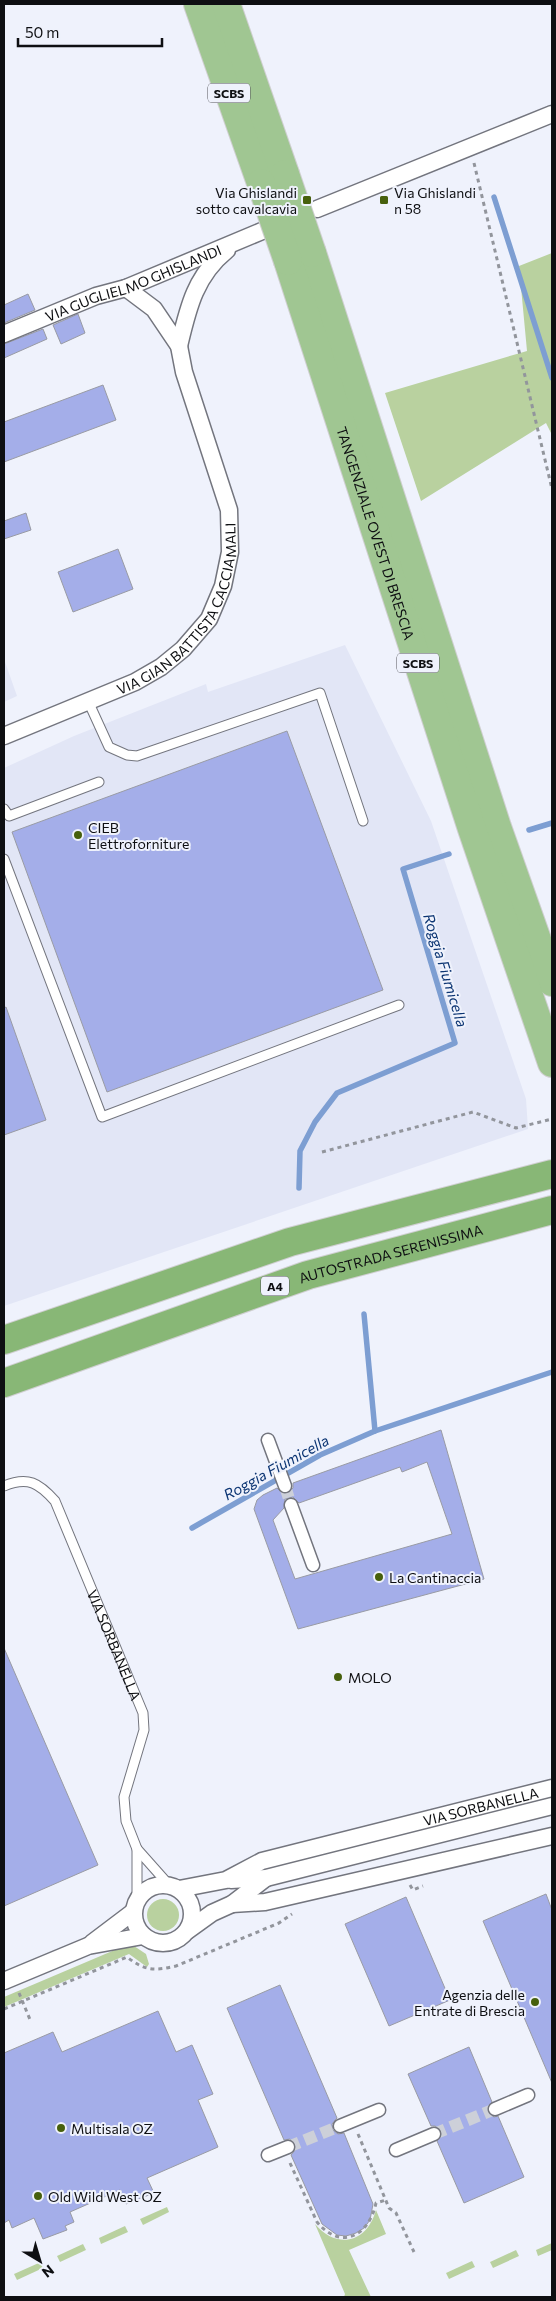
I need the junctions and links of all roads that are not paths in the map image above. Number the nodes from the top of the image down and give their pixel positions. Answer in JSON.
{"nodes":[{"id":1,"x":198,"y":4,"type":"edge"},
{"id":2,"x":226,"y":4,"type":"edge"},
{"id":3,"x":552,"y":114,"type":"edge"},
{"id":4,"x":273,"y":179,"type":"junction"},
{"id":5,"x":316,"y":209,"type":"dead end"},
{"id":6,"x":262,"y":231,"type":"dead end"},
{"id":7,"x":241,"y":240,"type":"junction"},
{"id":8,"x":300,"y":257,"type":"junction"},
{"id":9,"x":126,"y":288,"type":"junction"},
{"id":10,"x":4,"y":334,"type":"edge"},
{"id":11,"x":179,"y":346,"type":"junction"},
{"id":12,"x":88,"y":701,"type":"junction"},
{"id":13,"x":4,"y":736,"type":"edge"},
{"id":14,"x":98,"y":782,"type":"dead end"},
{"id":15,"x":4,"y":809,"type":"edge"},
{"id":16,"x":363,"y":821,"type":"dead end"},
{"id":17,"x":4,"y":859,"type":"edge"},
{"id":18,"x":552,"y":982,"type":"edge"},
{"id":19,"x":399,"y":1006,"type":"dead end"},
{"id":20,"x":552,"y":1062,"type":"edge"},
{"id":21,"x":552,"y":1174,"type":"edge"},
{"id":22,"x":552,"y":1210,"type":"edge"},
{"id":23,"x":4,"y":1340,"type":"edge"},
{"id":24,"x":4,"y":1382,"type":"edge"},
{"id":25,"x":268,"y":1440,"type":"dead end"},
{"id":26,"x":4,"y":1486,"type":"edge"},
{"id":27,"x":285,"y":1486,"type":"tunnel mouth"},
{"id":28,"x":291,"y":1505,"type":"tunnel mouth"},
{"id":29,"x":313,"y":1565,"type":"dead end"},
{"id":30,"x":552,"y":1788,"type":"edge"},
{"id":31,"x":552,"y":1806,"type":"edge"},
{"id":32,"x":552,"y":1836,"type":"edge"},
{"id":33,"x":137,"y":1849,"type":"junction"},
{"id":34,"x":266,"y":1878,"type":"junction"},
{"id":35,"x":226,"y":1880,"type":"junction"},
{"id":36,"x":174,"y":1887,"type":"junction"},
{"id":37,"x":232,"y":1904,"type":"junction"},
{"id":38,"x":135,"y":1906,"type":"junction"},
{"id":39,"x":187,"y":1931,"type":"junction"},
{"id":40,"x":143,"y":1936,"type":"junction"},
{"id":41,"x":88,"y":1946,"type":"junction"},
{"id":42,"x":4,"y":1981,"type":"edge"},
{"id":43,"x":528,"y":2095,"type":"dead end"},
{"id":44,"x":495,"y":2109,"type":"tunnel mouth"},
{"id":45,"x":379,"y":2110,"type":"dead end"},
{"id":46,"x":340,"y":2126,"type":"tunnel mouth"},
{"id":47,"x":434,"y":2134,"type":"tunnel mouth"},
{"id":48,"x":286,"y":2148,"type":"tunnel mouth"},
{"id":49,"x":396,"y":2150,"type":"dead end"},
{"id":50,"x":268,"y":2155,"type":"dead end"}],
"edges":[{"from":1,"to":4,"type":"highway","name":"TANGENZIALE OVEST DI BRESCIA","number":"SCBS"},
{"from":2,"to":4,"type":"highway","name":"TANGENZIALE OVEST DI BRESCIA","number":"SCBS"},
{"from":3,"to":5,"type":"street"},
{"from":4,"to":8,"type":"highway","name":"TANGENZIALE OVEST DI BRESCIA","number":"SCBS","bridge":true},
{"from":6,"to":7,"type":"street","name":"VIA GUGLIELMO GHISLANDI"},
{"from":7,"to":9,"type":"street","name":"VIA GUGLIELMO GHISLANDI"},
{"from":7,"to":11,"type":"street","name":"VIA GIAN BATTISTA CACCIAMALI"},
{"from":8,"to":18,"type":"highway","name":"TANGENZIALE OVEST DI BRESCIA","number":"SCBS"},
{"from":8,"to":20,"type":"highway","name":"TANGENZIALE OVEST DI BRESCIA","number":"SCBS"},
{"from":9,"to":10,"type":"street","name":"VIA GUGLIELMO GHISLANDI"},
{"from":9,"to":11,"type":"street","name":"VIA GIAN BATTISTA CACCIAMALI"},
{"from":11,"to":12,"type":"street","name":"VIA GIAN BATTISTA CACCIAMALI"},
{"from":12,"to":13,"type":"street","name":"VIA GIAN BATTISTA CACCIAMALI"},
{"from":12,"to":16,"type":"lane"},
{"from":14,"to":15,"type":"lane"},
{"from":17,"to":19,"type":"lane"},
{"from":21,"to":23,"type":"highway"},
{"from":22,"to":24,"type":"highway","name":"AUTOSTRADA SERENISSIMA","number":"A4"},
{"from":25,"to":27,"type":"street"},
{"from":26,"to":33,"type":"lane","name":"VIA SORBANELLA"},
{"from":28,"to":29,"type":"street"},
{"from":30,"to":35,"type":"street","name":"VIA SORBANELLA"},
{"from":31,"to":34,"type":"street"},
{"from":32,"to":37,"type":"street"},
{"from":33,"to":36,"type":"lane","name":"VIA SORBANELLA"},
{"from":33,"to":38,"type":"lane","name":"VIA SORBANELLA"},
{"from":34,"to":35,"type":"street"},
{"from":34,"to":37,"type":"street"},
{"from":35,"to":36,"type":"street","name":"VIA SORBANELLA"},
{"from":36,"to":38,"type":"street"},
{"from":36,"to":39,"type":"street"},
{"from":37,"to":39,"type":"street"},
{"from":38,"to":40,"type":"street"},
{"from":38,"to":41,"type":"street"},
{"from":39,"to":40,"type":"street"},
{"from":40,"to":41,"type":"street"},
{"from":41,"to":42,"type":"street"},
{"from":43,"to":44,"type":"street"},
{"from":45,"to":46,"type":"street"},
{"from":47,"to":49,"type":"street"},
{"from":48,"to":50,"type":"street"}]}
